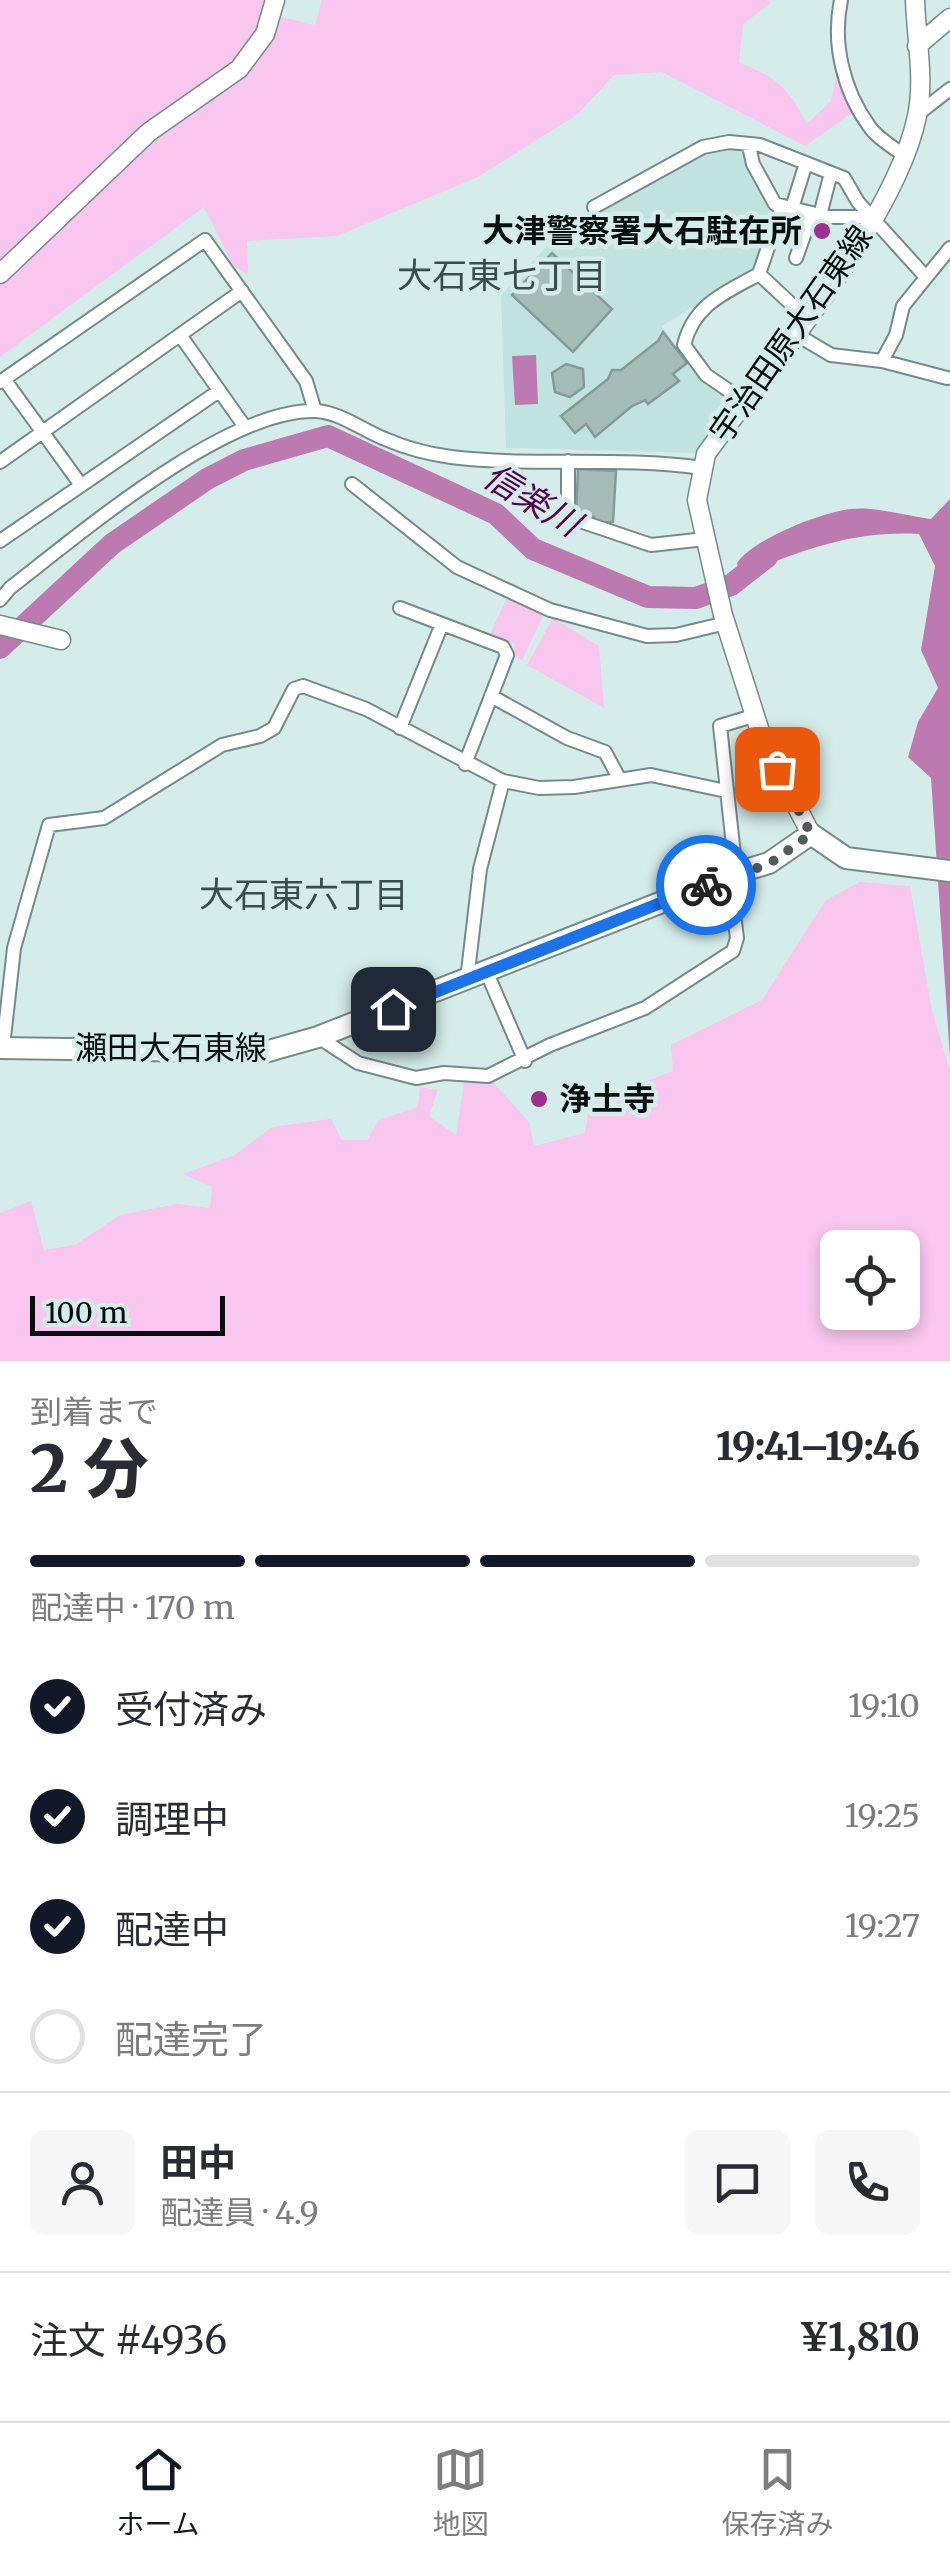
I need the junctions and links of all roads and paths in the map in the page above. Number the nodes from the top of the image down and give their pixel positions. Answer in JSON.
{"nodes":[{"id":1,"x":275,"y":0,"type":"edge"},
{"id":2,"x":842,"y":0,"type":"edge"},
{"id":3,"x":915,"y":0,"type":"edge"},
{"id":4,"x":950,"y":18,"type":"edge"},
{"id":5,"x":916,"y":46,"type":"junction"},
{"id":6,"x":950,"y":89,"type":"edge"},
{"id":7,"x":918,"y":114,"type":"junction"},
{"id":8,"x":750,"y":146,"type":"junction"},
{"id":9,"x":904,"y":156,"type":"junction"},
{"id":10,"x":806,"y":163,"type":"junction"},
{"id":11,"x":832,"y":174,"type":"junction"},
{"id":12,"x":594,"y":207,"type":"dead end"},
{"id":13,"x":787,"y":207,"type":"junction"},
{"id":14,"x":816,"y":214,"type":"junction"},
{"id":15,"x":874,"y":218,"type":"junction"},
{"id":16,"x":950,"y":248,"type":"edge"},
{"id":17,"x":796,"y":258,"type":"dead end"},
{"id":18,"x":0,"y":274,"type":"edge"},
{"id":19,"x":759,"y":274,"type":"junction"},
{"id":20,"x":924,"y":275,"type":"junction"},
{"id":21,"x":242,"y":291,"type":"junction"},
{"id":22,"x":805,"y":317,"type":"junction"},
{"id":23,"x":794,"y":333,"type":"junction"},
{"id":24,"x":180,"y":335,"type":"junction"},
{"id":25,"x":882,"y":361,"type":"junction"},
{"id":26,"x":948,"y":378,"type":"dead end"},
{"id":27,"x":2,"y":381,"type":"edge"},
{"id":28,"x":220,"y":391,"type":"junction"},
{"id":29,"x":744,"y":402,"type":"junction"},
{"id":30,"x":315,"y":411,"type":"junction"},
{"id":31,"x":245,"y":427,"type":"junction"},
{"id":32,"x":42,"y":432,"type":"junction"},
{"id":33,"x":568,"y":460,"type":"junction"},
{"id":34,"x":0,"y":462,"type":"edge"},
{"id":35,"x":702,"y":468,"type":"junction"},
{"id":36,"x":352,"y":484,"type":"dead end"},
{"id":37,"x":82,"y":486,"type":"junction"},
{"id":38,"x":0,"y":541,"type":"edge"},
{"id":39,"x":706,"y":544,"type":"junction"},
{"id":40,"x":5,"y":586,"type":"edge"},
{"id":41,"x":0,"y":600,"type":"edge"},
{"id":42,"x":400,"y":608,"type":"dead end"},
{"id":43,"x":725,"y":619,"type":"junction"},
{"id":44,"x":442,"y":624,"type":"junction"},
{"id":45,"x":0,"y":625,"type":"edge"},
{"id":46,"x":62,"y":640,"type":"dead end"},
{"id":47,"x":491,"y":696,"type":"junction"},
{"id":48,"x":753,"y":716,"type":"junction"},
{"id":49,"x":400,"y":728,"type":"junction"},
{"id":50,"x":465,"y":764,"type":"junction"},
{"id":51,"x":620,"y":780,"type":"junction"},
{"id":52,"x":503,"y":781,"type":"junction"},
{"id":53,"x":726,"y":792,"type":"junction"},
{"id":54,"x":811,"y":834,"type":"junction"},
{"id":55,"x":950,"y":872,"type":"edge"},
{"id":56,"x":732,"y":874,"type":"junction"},
{"id":57,"x":487,"y":972,"type":"junction"},
{"id":58,"x":467,"y":980,"type":"junction"},
{"id":59,"x":318,"y":1038,"type":"junction"},
{"id":60,"x":2,"y":1048,"type":"edge"},
{"id":61,"x":525,"y":1061,"type":"junction"}],
"edges":[{"from":1,"to":18,"type":"main road"},
{"from":2,"to":9,"type":"street"},
{"from":3,"to":5,"type":"main road","name":"宇治田原大石東線"},
{"from":4,"to":5,"type":"main road"},
{"from":5,"to":7,"type":"main road","name":"宇治田原大石東線"},
{"from":6,"to":7,"type":"street"},
{"from":7,"to":9,"type":"main road","name":"宇治田原大石東線"},
{"from":8,"to":10,"type":"street"},
{"from":8,"to":12,"type":"street"},
{"from":8,"to":13,"type":"street"},
{"from":9,"to":15,"type":"main road","name":"宇治田原大石東線"},
{"from":10,"to":11,"type":"street"},
{"from":10,"to":13,"type":"street"},
{"from":11,"to":14,"type":"street"},
{"from":11,"to":15,"type":"street"},
{"from":13,"to":14,"type":"street"},
{"from":13,"to":19,"type":"street"},
{"from":14,"to":15,"type":"street"},
{"from":14,"to":17,"type":"street"},
{"from":15,"to":20,"type":"street"},
{"from":15,"to":22,"type":"main road","name":"宇治田原大石東線"},
{"from":16,"to":20,"type":"street"},
{"from":19,"to":22,"type":"street"},
{"from":19,"to":29,"type":"street"},
{"from":20,"to":25,"type":"street"},
{"from":21,"to":24,"type":"street"},
{"from":21,"to":27,"type":"street"},
{"from":21,"to":30,"type":"street"},
{"from":22,"to":23,"type":"main road","name":"宇治田原大石東線"},
{"from":23,"to":25,"type":"street"},
{"from":23,"to":29,"type":"main road","name":"宇治田原大石東線"},
{"from":24,"to":28,"type":"street"},
{"from":24,"to":32,"type":"street"},
{"from":25,"to":26,"type":"street"},
{"from":27,"to":32,"type":"street"},
{"from":28,"to":31,"type":"street"},
{"from":28,"to":37,"type":"street"},
{"from":29,"to":35,"type":"main road","name":"宇治田原大石東線"},
{"from":30,"to":31,"type":"street"},
{"from":30,"to":33,"type":"street"},
{"from":31,"to":40,"type":"street"},
{"from":32,"to":34,"type":"street"},
{"from":32,"to":37,"type":"street"},
{"from":33,"to":35,"type":"street"},
{"from":33,"to":39,"type":"street"},
{"from":35,"to":39,"type":"main road","name":"宇治田原大石東線"},
{"from":36,"to":43,"type":"street"},
{"from":37,"to":38,"type":"street"},
{"from":39,"to":43,"type":"main road","name":"宇治田原大石東線"},
{"from":40,"to":41,"type":"street"},
{"from":42,"to":44,"type":"street"},
{"from":43,"to":48,"type":"main road","name":"宇治田原大石東線"},
{"from":44,"to":47,"type":"street"},
{"from":44,"to":49,"type":"street"},
{"from":45,"to":46,"type":"main road"},
{"from":47,"to":50,"type":"street"},
{"from":47,"to":51,"type":"street"},
{"from":48,"to":53,"type":"street"},
{"from":48,"to":54,"type":"main road","name":"宇治田原大石東線"},
{"from":49,"to":50,"type":"street"},
{"from":49,"to":60,"type":"street"},
{"from":50,"to":52,"type":"street"},
{"from":51,"to":52,"type":"street"},
{"from":51,"to":53,"type":"street"},
{"from":52,"to":58,"type":"street"},
{"from":53,"to":56,"type":"street"},
{"from":54,"to":55,"type":"main road"},
{"from":54,"to":56,"type":"main road","name":"瀬田大石東線"},
{"from":56,"to":57,"type":"main road","name":"瀬田大石東線"},
{"from":56,"to":61,"type":"street"},
{"from":57,"to":58,"type":"main road","name":"瀬田大石東線"},
{"from":57,"to":61,"type":"street"},
{"from":58,"to":59,"type":"main road","name":"瀬田大石東線"},
{"from":59,"to":60,"type":"main road","name":"瀬田大石東線"},
{"from":59,"to":61,"type":"street"}]}
